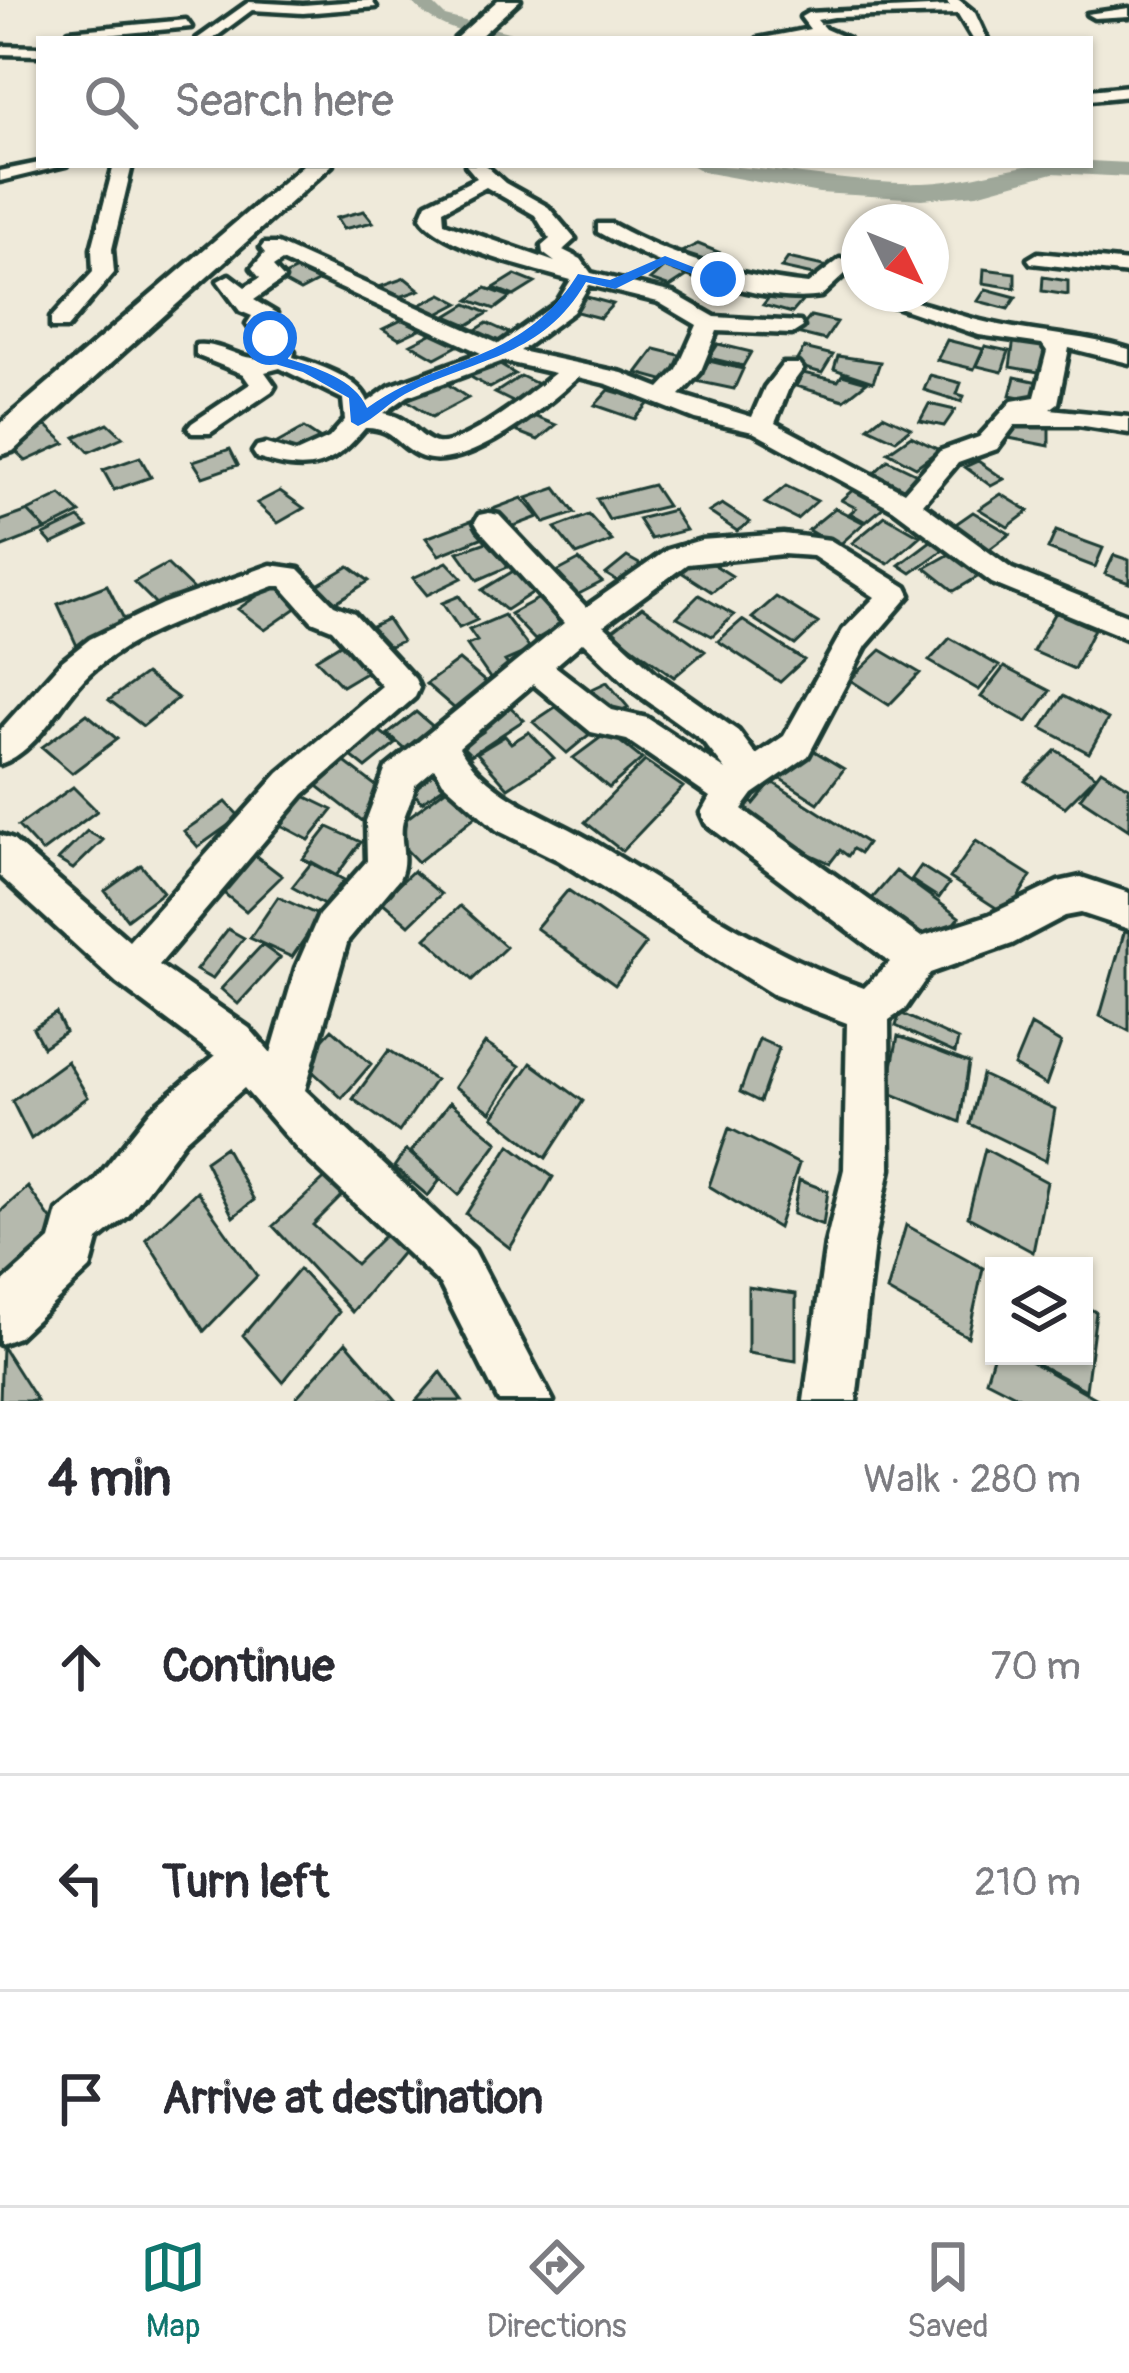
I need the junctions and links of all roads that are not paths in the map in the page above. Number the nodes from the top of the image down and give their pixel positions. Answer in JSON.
{"nodes":[{"id":1,"x":510,"y":0,"type":"edge"},
{"id":2,"x":371,"y":4,"type":"dead end"},
{"id":3,"x":957,"y":5,"type":"edge"},
{"id":4,"x":1129,"y":12,"type":"edge"},
{"id":5,"x":1094,"y":14,"type":"dead end"},
{"id":6,"x":186,"y":24,"type":"dead end"},
{"id":7,"x":75,"y":31,"type":"edge"},
{"id":8,"x":820,"y":32,"type":"junction"},
{"id":9,"x":208,"y":36,"type":"edge"},
{"id":10,"x":468,"y":36,"type":"edge"},
{"id":11,"x":789,"y":36,"type":"edge"},
{"id":12,"x":832,"y":36,"type":"edge"},
{"id":13,"x":979,"y":36,"type":"edge"},
{"id":14,"x":0,"y":50,"type":"edge"},
{"id":15,"x":34,"y":51,"type":"edge"},
{"id":16,"x":0,"y":60,"type":"edge"},
{"id":17,"x":1129,"y":91,"type":"edge"},
{"id":18,"x":1093,"y":95,"type":"edge"},
{"id":19,"x":41,"y":168,"type":"edge"},
{"id":20,"x":122,"y":168,"type":"edge"},
{"id":21,"x":316,"y":168,"type":"edge"},
{"id":22,"x":481,"y":172,"type":"edge"},
{"id":23,"x":0,"y":176,"type":"edge"},
{"id":24,"x":605,"y":228,"type":"dead end"},
{"id":25,"x":665,"y":259,"type":"junction"},
{"id":26,"x":1038,"y":259,"type":"dead end"},
{"id":27,"x":841,"y":267,"type":"edge"},
{"id":28,"x":1129,"y":268,"type":"edge"},
{"id":29,"x":583,"y":277,"type":"junction"},
{"id":30,"x":820,"y":282,"type":"junction"},
{"id":31,"x":744,"y":283,"type":"junction"},
{"id":32,"x":615,"y":285,"type":"junction"},
{"id":33,"x":841,"y":286,"type":"edge"},
{"id":34,"x":930,"y":312,"type":"edge"},
{"id":35,"x":703,"y":318,"type":"junction"},
{"id":36,"x":58,"y":323,"type":"dead end"},
{"id":37,"x":793,"y":327,"type":"dead end"},
{"id":38,"x":1051,"y":341,"type":"junction"},
{"id":39,"x":204,"y":350,"type":"dead end"},
{"id":40,"x":501,"y":354,"type":"junction"},
{"id":41,"x":1129,"y":356,"type":"edge"},
{"id":42,"x":280,"y":361,"type":"junction"},
{"id":43,"x":251,"y":369,"type":"junction"},
{"id":44,"x":572,"y":370,"type":"junction"},
{"id":45,"x":791,"y":370,"type":"dead end"},
{"id":46,"x":664,"y":398,"type":"junction"},
{"id":47,"x":1016,"y":417,"type":"junction"},
{"id":48,"x":358,"y":422,"type":"junction"},
{"id":49,"x":1129,"y":424,"type":"edge"},
{"id":50,"x":761,"y":426,"type":"junction"},
{"id":51,"x":201,"y":428,"type":"dead end"},
{"id":52,"x":0,"y":443,"type":"edge"},
{"id":53,"x":266,"y":452,"type":"dead end"},
{"id":54,"x":903,"y":502,"type":"junction"},
{"id":55,"x":489,"y":522,"type":"dead end"},
{"id":56,"x":585,"y":623,"type":"junction"},
{"id":57,"x":1129,"y":628,"type":"edge"},
{"id":58,"x":536,"y":669,"type":"junction"},
{"id":59,"x":439,"y":744,"type":"junction"},
{"id":60,"x":0,"y":750,"type":"edge"},
{"id":61,"x":737,"y":788,"type":"junction"},
{"id":62,"x":0,"y":852,"type":"edge"},
{"id":63,"x":1129,"y":910,"type":"edge"},
{"id":64,"x":917,"y":958,"type":"junction"},
{"id":65,"x":131,"y":969,"type":"junction"},
{"id":66,"x":868,"y":1010,"type":"junction"},
{"id":67,"x":248,"y":1058,"type":"junction"},
{"id":68,"x":281,"y":1096,"type":"junction"},
{"id":69,"x":0,"y":1318,"type":"edge"},
{"id":70,"x":527,"y":1401,"type":"edge"},
{"id":71,"x":830,"y":1401,"type":"edge"}],
"edges":[{"from":1,"to":10,"type":"highway"},
{"from":2,"to":9,"type":"street"},
{"from":3,"to":8,"type":"street"},
{"from":3,"to":13,"type":"street"},
{"from":4,"to":5,"type":"street"},
{"from":6,"to":7,"type":"street"},
{"from":8,"to":11,"type":"street"},
{"from":8,"to":12,"type":"street"},
{"from":14,"to":15,"type":"street"},
{"from":15,"to":16,"type":"street"},
{"from":17,"to":18,"type":"street"},
{"from":19,"to":23,"type":"street"},
{"from":20,"to":36,"type":"street"},
{"from":21,"to":52,"type":"highway"},
{"from":22,"to":29,"type":"street"},
{"from":22,"to":29,"type":"street"},
{"from":24,"to":25,"type":"street"},
{"from":25,"to":31,"type":"street"},
{"from":25,"to":32,"type":"street"},
{"from":26,"to":28,"type":"street"},
{"from":27,"to":30,"type":"street"},
{"from":29,"to":32,"type":"street"},
{"from":29,"to":40,"type":"street"},
{"from":30,"to":31,"type":"street"},
{"from":30,"to":33,"type":"street"},
{"from":31,"to":35,"type":"street"},
{"from":32,"to":35,"type":"street"},
{"from":34,"to":38,"type":"street"},
{"from":35,"to":37,"type":"street"},
{"from":35,"to":46,"type":"street"},
{"from":38,"to":41,"type":"street"},
{"from":38,"to":47,"type":"street"},
{"from":39,"to":43,"type":"street"},
{"from":40,"to":42,"type":"street"},
{"from":40,"to":44,"type":"street"},
{"from":40,"to":48,"type":"street"},
{"from":42,"to":43,"type":"street"},
{"from":42,"to":48,"type":"street"},
{"from":43,"to":51,"type":"street"},
{"from":44,"to":46,"type":"street"},
{"from":44,"to":48,"type":"street"},
{"from":45,"to":50,"type":"street"},
{"from":46,"to":50,"type":"street"},
{"from":47,"to":49,"type":"street"},
{"from":47,"to":54,"type":"street"},
{"from":48,"to":53,"type":"street"},
{"from":50,"to":54,"type":"street"},
{"from":54,"to":57,"type":"street"},
{"from":55,"to":56,"type":"street"},
{"from":56,"to":58,"type":"street"},
{"from":56,"to":61,"type":"street"},
{"from":56,"to":61,"type":"street"},
{"from":58,"to":59,"type":"street"},
{"from":58,"to":61,"type":"street"},
{"from":59,"to":66,"type":"street"},
{"from":59,"to":68,"type":"street"},
{"from":60,"to":65,"type":"street"},
{"from":61,"to":64,"type":"street"},
{"from":62,"to":65,"type":"street"},
{"from":63,"to":64,"type":"street"},
{"from":64,"to":66,"type":"street"},
{"from":65,"to":67,"type":"street"},
{"from":66,"to":71,"type":"street"},
{"from":67,"to":68,"type":"street"},
{"from":67,"to":69,"type":"street"},
{"from":68,"to":70,"type":"street"}]}
